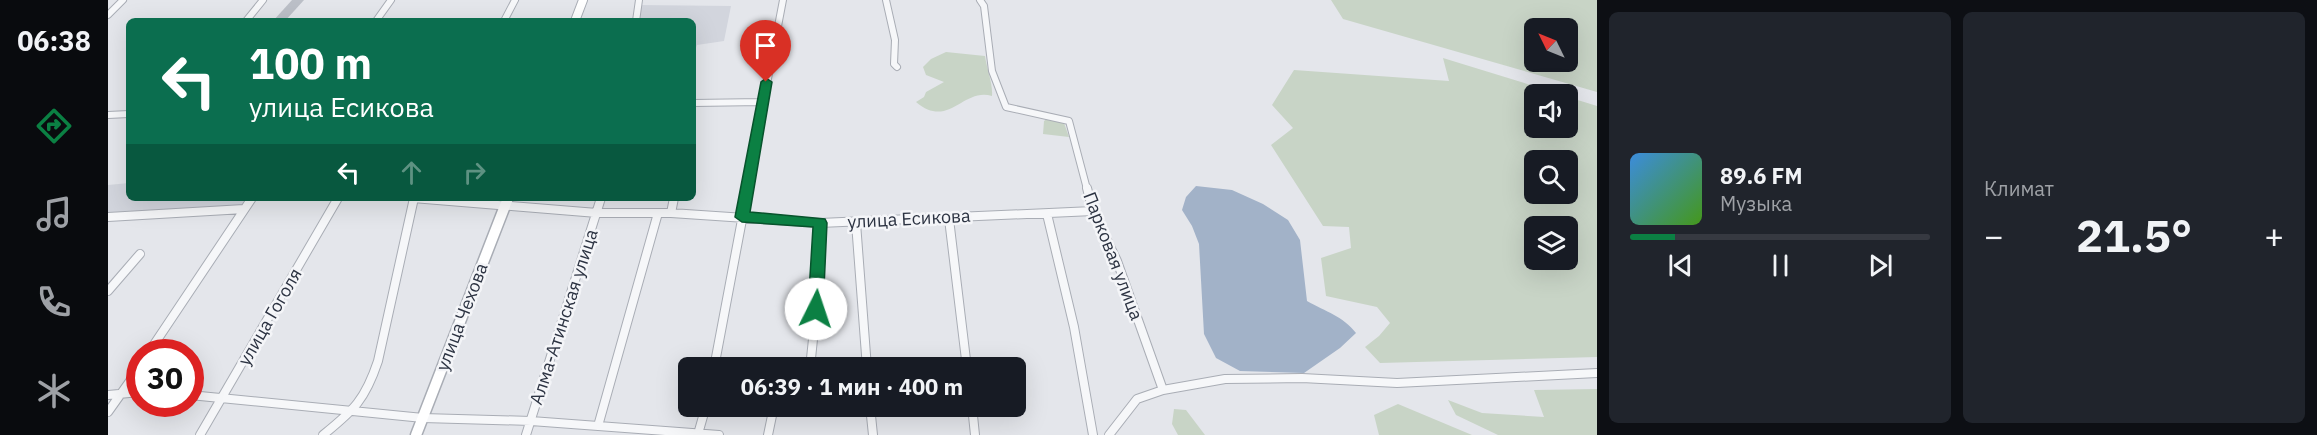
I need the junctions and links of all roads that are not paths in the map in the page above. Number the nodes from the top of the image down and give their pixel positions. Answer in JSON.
{"nodes":[{"id":1,"x":123,"y":0,"type":"edge"},
{"id":2,"x":263,"y":0,"type":"edge"},
{"id":3,"x":391,"y":0,"type":"edge"},
{"id":4,"x":515,"y":0,"type":"edge"},
{"id":5,"x":583,"y":0,"type":"edge"},
{"id":6,"x":639,"y":0,"type":"edge"},
{"id":7,"x":783,"y":0,"type":"edge"},
{"id":8,"x":886,"y":0,"type":"edge"},
{"id":9,"x":980,"y":0,"type":"edge"},
{"id":10,"x":108,"y":15,"type":"edge"},
{"id":11,"x":248,"y":18,"type":"edge"},
{"id":12,"x":378,"y":18,"type":"edge"},
{"id":13,"x":506,"y":18,"type":"edge"},
{"id":14,"x":576,"y":18,"type":"edge"},
{"id":15,"x":636,"y":18,"type":"edge"},
{"id":16,"x":897,"y":67,"type":"dead end"},
{"id":17,"x":762,"y":102,"type":"junction"},
{"id":18,"x":696,"y":104,"type":"edge"},
{"id":19,"x":126,"y":114,"type":"edge"},
{"id":20,"x":108,"y":115,"type":"edge"},
{"id":21,"x":250,"y":201,"type":"edge"},
{"id":22,"x":336,"y":201,"type":"edge"},
{"id":23,"x":412,"y":201,"type":"edge"},
{"id":24,"x":483,"y":201,"type":"edge"},
{"id":25,"x":600,"y":201,"type":"edge"},
{"id":26,"x":673,"y":201,"type":"edge"},
{"id":27,"x":506,"y":202,"type":"edge"},
{"id":28,"x":244,"y":209,"type":"junction"},
{"id":29,"x":1093,"y":212,"type":"junction"},
{"id":30,"x":597,"y":213,"type":"junction"},
{"id":31,"x":658,"y":213,"type":"junction"},
{"id":32,"x":671,"y":213,"type":"junction"},
{"id":33,"x":1047,"y":214,"type":"junction"},
{"id":34,"x":108,"y":217,"type":"edge"},
{"id":35,"x":742,"y":217,"type":"junction"},
{"id":36,"x":950,"y":219,"type":"junction"},
{"id":37,"x":820,"y":223,"type":"junction"},
{"id":38,"x":856,"y":223,"type":"junction"},
{"id":39,"x":140,"y":254,"type":"dead end"},
{"id":40,"x":108,"y":291,"type":"edge"},
{"id":41,"x":158,"y":339,"type":"edge"},
{"id":42,"x":716,"y":357,"type":"edge"},
{"id":43,"x":811,"y":357,"type":"edge"},
{"id":44,"x":866,"y":357,"type":"edge"},
{"id":45,"x":966,"y":357,"type":"edge"},
{"id":46,"x":1597,"y":373,"type":"edge"},
{"id":47,"x":126,"y":387,"type":"edge"},
{"id":48,"x":1162,"y":390,"type":"junction"},
{"id":49,"x":126,"y":394,"type":"edge"},
{"id":50,"x":108,"y":395,"type":"edge"},
{"id":51,"x":121,"y":395,"type":"junction"},
{"id":52,"x":204,"y":396,"type":"edge"},
{"id":53,"x":224,"y":398,"type":"junction"},
{"id":54,"x":354,"y":410,"type":"junction"},
{"id":55,"x":108,"y":412,"type":"edge"},
{"id":56,"x":703,"y":417,"type":"edge"},
{"id":57,"x":772,"y":417,"type":"edge"},
{"id":58,"x":871,"y":417,"type":"edge"},
{"id":59,"x":973,"y":417,"type":"edge"},
{"id":60,"x":423,"y":418,"type":"junction"},
{"id":61,"x":531,"y":421,"type":"junction"},
{"id":62,"x":598,"y":426,"type":"junction"},
{"id":63,"x":698,"y":434,"type":"edge"},
{"id":64,"x":200,"y":435,"type":"edge"},
{"id":65,"x":323,"y":435,"type":"edge"},
{"id":66,"x":416,"y":435,"type":"edge"},
{"id":67,"x":526,"y":435,"type":"edge"},
{"id":68,"x":719,"y":435,"type":"edge"},
{"id":69,"x":768,"y":435,"type":"edge"},
{"id":70,"x":873,"y":435,"type":"edge"},
{"id":71,"x":975,"y":435,"type":"edge"},
{"id":72,"x":1093,"y":435,"type":"edge"},
{"id":73,"x":1109,"y":435,"type":"edge"}],
"edges":[{"from":1,"to":10,"type":"street"},
{"from":2,"to":11,"type":"street"},
{"from":3,"to":12,"type":"street"},
{"from":4,"to":13,"type":"street"},
{"from":5,"to":14,"type":"street"},
{"from":6,"to":15,"type":"street"},
{"from":7,"to":17,"type":"street"},
{"from":8,"to":16,"type":"street"},
{"from":9,"to":29,"type":"street","name":"Парковая улица"},
{"from":17,"to":18,"type":"street"},
{"from":17,"to":35,"type":"street"},
{"from":19,"to":20,"type":"street"},
{"from":21,"to":28,"type":"street"},
{"from":22,"to":53,"type":"street","name":"улица Гоголя"},
{"from":23,"to":54,"type":"street"},
{"from":24,"to":27,"type":"street","name":"улица Есикова"},
{"from":25,"to":30,"type":"street","name":"Алма-Атинская улица"},
{"from":26,"to":32,"type":"street"},
{"from":27,"to":30,"type":"street","name":"улица Есикова"},
{"from":27,"to":60,"type":"street","name":"улица Чехова"},
{"from":28,"to":34,"type":"street"},
{"from":28,"to":41,"type":"street"},
{"from":29,"to":33,"type":"street","name":"улица Есикова"},
{"from":29,"to":48,"type":"street","name":"Парковая улица"},
{"from":30,"to":31,"type":"street","name":"улица Есикова"},
{"from":30,"to":61,"type":"street","name":"Алма-Атинская улица"},
{"from":31,"to":32,"type":"street","name":"улица Есикова"},
{"from":31,"to":62,"type":"street"},
{"from":32,"to":35,"type":"street","name":"улица Есикова"},
{"from":33,"to":36,"type":"street","name":"улица Есикова"},
{"from":33,"to":72,"type":"street"},
{"from":35,"to":37,"type":"street","name":"улица Есикова"},
{"from":35,"to":42,"type":"street"},
{"from":36,"to":38,"type":"street","name":"улица Есикова"},
{"from":36,"to":45,"type":"street"},
{"from":37,"to":38,"type":"street","name":"улица Есикова"},
{"from":37,"to":43,"type":"street"},
{"from":38,"to":44,"type":"street"},
{"from":39,"to":40,"type":"street"},
{"from":46,"to":48,"type":"street"},
{"from":47,"to":51,"type":"street"},
{"from":48,"to":73,"type":"street"},
{"from":49,"to":51,"type":"street"},
{"from":50,"to":51,"type":"street"},
{"from":51,"to":55,"type":"street"},
{"from":52,"to":53,"type":"street"},
{"from":53,"to":54,"type":"street"},
{"from":53,"to":64,"type":"street","name":"улица Гоголя"},
{"from":54,"to":60,"type":"street"},
{"from":54,"to":65,"type":"street"},
{"from":56,"to":63,"type":"street"},
{"from":57,"to":69,"type":"street"},
{"from":58,"to":70,"type":"street"},
{"from":59,"to":71,"type":"street"},
{"from":60,"to":61,"type":"street"},
{"from":60,"to":66,"type":"street","name":"улица Чехова"},
{"from":61,"to":62,"type":"street"},
{"from":61,"to":67,"type":"street","name":"Алма-Атинская улица"},
{"from":62,"to":63,"type":"street"},
{"from":63,"to":68,"type":"street"}]}
